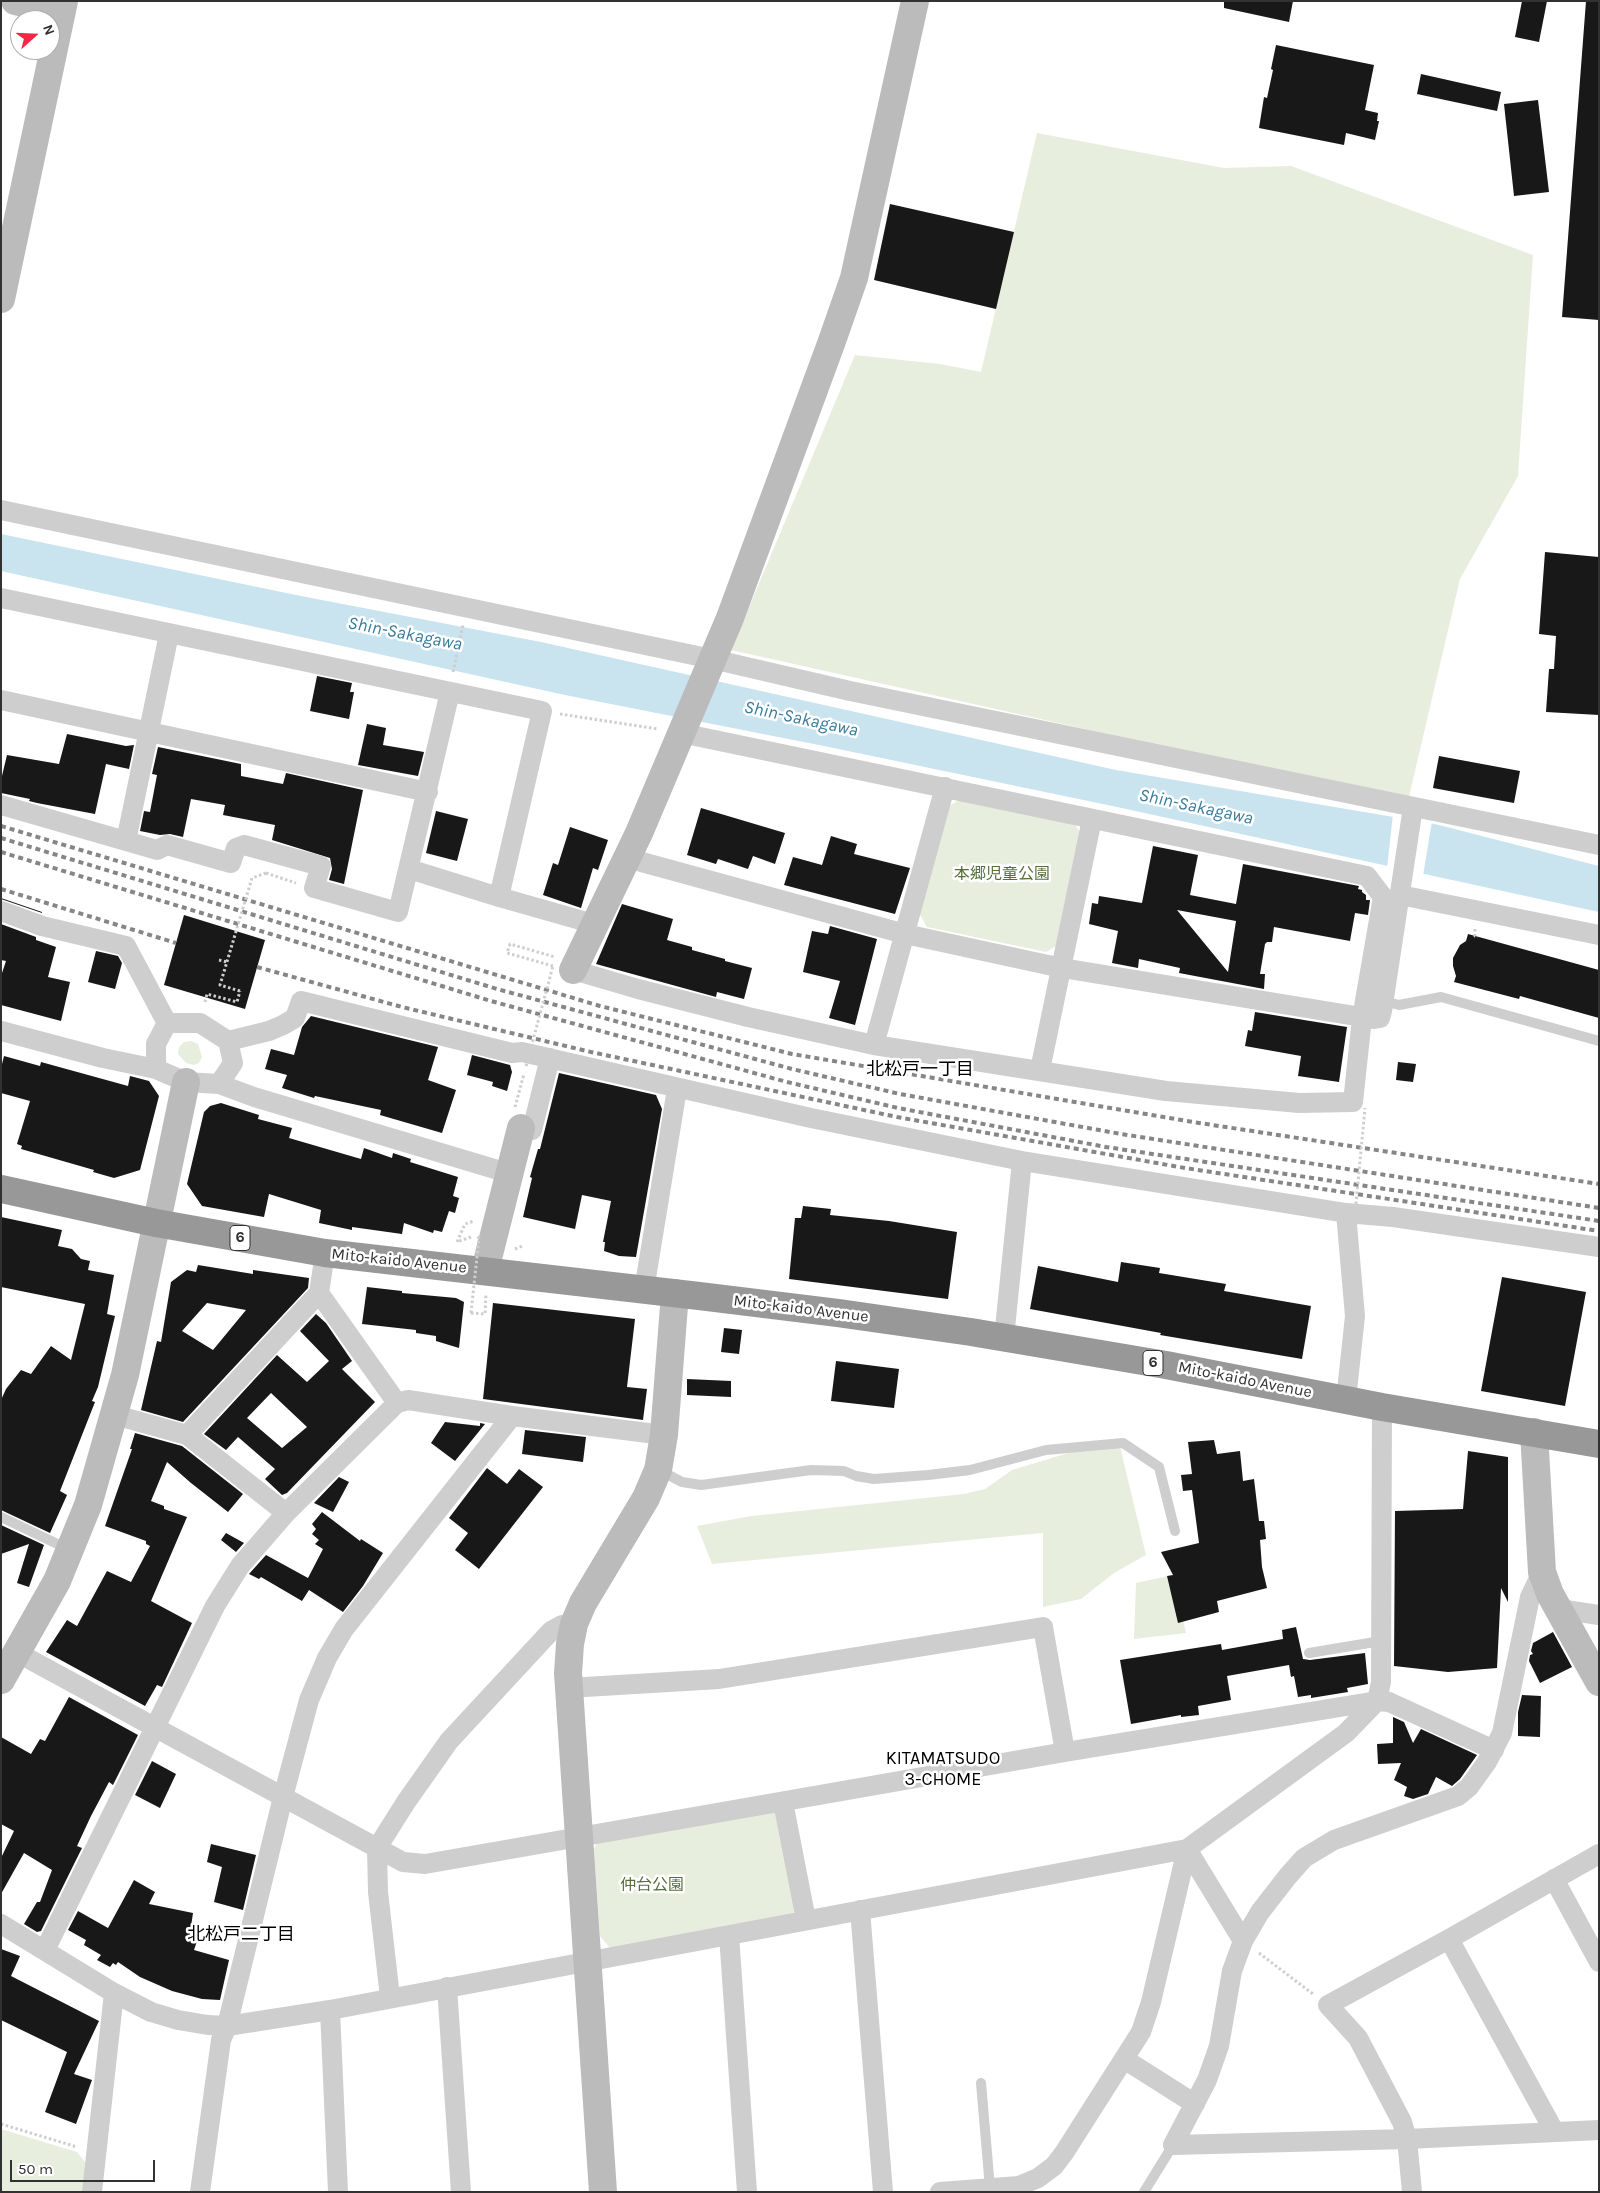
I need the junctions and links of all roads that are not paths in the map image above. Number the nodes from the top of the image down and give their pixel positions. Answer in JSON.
{"nodes":[{"id":1,"x":16,"y":1,"type":"edge"},
{"id":2,"x":914,"y":1,"type":"edge"},
{"id":3,"x":63,"y":6,"type":"edge"},
{"id":4,"x":1,"y":299,"type":"edge"},
{"id":5,"x":1,"y":510,"type":"edge"},
{"id":6,"x":1,"y":598,"type":"edge"},
{"id":7,"x":169,"y":634,"type":"junction"},
{"id":8,"x":712,"y":659,"type":"junction"},
{"id":9,"x":451,"y":686,"type":"junction"},
{"id":10,"x":1,"y":700,"type":"edge"},
{"id":11,"x":149,"y":732,"type":"junction"},
{"id":12,"x":681,"y":733,"type":"junction"},
{"id":13,"x":945,"y":787,"type":"junction"},
{"id":14,"x":428,"y":792,"type":"junction"},
{"id":15,"x":1,"y":805,"type":"edge"},
{"id":16,"x":1412,"y":811,"type":"junction"},
{"id":17,"x":1092,"y":819,"type":"junction"},
{"id":18,"x":126,"y":841,"type":"junction"},
{"id":19,"x":1599,"y":845,"type":"edge"},
{"id":20,"x":627,"y":858,"type":"junction"},
{"id":21,"x":409,"y":869,"type":"junction"},
{"id":22,"x":1401,"y":886,"type":"junction"},
{"id":23,"x":499,"y":897,"type":"junction"},
{"id":24,"x":1,"y":911,"type":"edge"},
{"id":25,"x":594,"y":924,"type":"junction"},
{"id":26,"x":905,"y":934,"type":"junction"},
{"id":27,"x":1599,"y":935,"type":"edge"},
{"id":28,"x":565,"y":964,"type":"joint"},
{"id":29,"x":1062,"y":968,"type":"junction"},
{"id":30,"x":1384,"y":1001,"type":"junction"},
{"id":31,"x":1362,"y":1018,"type":"junction"},
{"id":32,"x":167,"y":1023,"type":"junction"},
{"id":33,"x":1,"y":1031,"type":"edge"},
{"id":34,"x":228,"y":1041,"type":"junction"},
{"id":35,"x":1599,"y":1041,"type":"edge"},
{"id":36,"x":874,"y":1045,"type":"junction"},
{"id":37,"x":550,"y":1058,"type":"junction"},
{"id":38,"x":156,"y":1069,"type":"junction"},
{"id":39,"x":1040,"y":1070,"type":"junction"},
{"id":40,"x":186,"y":1082,"type":"junction"},
{"id":41,"x":219,"y":1084,"type":"junction"},
{"id":42,"x":677,"y":1089,"type":"junction"},
{"id":43,"x":520,"y":1128,"type":"joint"},
{"id":44,"x":1022,"y":1161,"type":"junction"},
{"id":45,"x":508,"y":1173,"type":"junction"},
{"id":46,"x":1,"y":1189,"type":"edge"},
{"id":47,"x":1351,"y":1208,"type":"junction"},
{"id":48,"x":156,"y":1223,"type":"junction"},
{"id":49,"x":1599,"y":1247,"type":"edge"},
{"id":50,"x":325,"y":1253,"type":"junction"},
{"id":51,"x":486,"y":1282,"type":"junction"},
{"id":52,"x":644,"y":1290,"type":"junction"},
{"id":53,"x":319,"y":1293,"type":"junction"},
{"id":54,"x":675,"y":1293,"type":"junction"},
{"id":55,"x":1004,"y":1338,"type":"junction"},
{"id":56,"x":1346,"y":1400,"type":"junction"},
{"id":57,"x":397,"y":1402,"type":"junction"},
{"id":58,"x":1382,"y":1407,"type":"junction"},
{"id":59,"x":115,"y":1415,"type":"junction"},
{"id":60,"x":512,"y":1416,"type":"junction"},
{"id":61,"x":1534,"y":1432,"type":"junction"},
{"id":62,"x":187,"y":1435,"type":"junction"},
{"id":63,"x":664,"y":1435,"type":"junction"},
{"id":64,"x":1599,"y":1444,"type":"edge"},
{"id":65,"x":658,"y":1470,"type":"junction"},
{"id":66,"x":286,"y":1513,"type":"junction"},
{"id":67,"x":1,"y":1517,"type":"edge"},
{"id":68,"x":1174,"y":1531,"type":"dead end"},
{"id":69,"x":71,"y":1550,"type":"junction"},
{"id":70,"x":1542,"y":1572,"type":"junction"},
{"id":71,"x":1559,"y":1609,"type":"junction"},
{"id":72,"x":1599,"y":1615,"type":"edge"},
{"id":73,"x":574,"y":1624,"type":"junction"},
{"id":74,"x":1381,"y":1641,"type":"junction"},
{"id":75,"x":18,"y":1653,"type":"junction"},
{"id":76,"x":1309,"y":1653,"type":"dead end"},
{"id":77,"x":1,"y":1680,"type":"edge"},
{"id":78,"x":1599,"y":1682,"type":"edge"},
{"id":79,"x":568,"y":1688,"type":"junction"},
{"id":80,"x":1377,"y":1701,"type":"junction"},
{"id":81,"x":154,"y":1727,"type":"junction"},
{"id":82,"x":1494,"y":1750,"type":"junction"},
{"id":83,"x":1065,"y":1752,"type":"junction"},
{"id":84,"x":283,"y":1797,"type":"junction"},
{"id":85,"x":783,"y":1802,"type":"junction"},
{"id":86,"x":579,"y":1838,"type":"junction"},
{"id":87,"x":377,"y":1848,"type":"junction"},
{"id":88,"x":1187,"y":1849,"type":"junction"},
{"id":89,"x":1599,"y":1854,"type":"edge"},
{"id":90,"x":1554,"y":1879,"type":"junction"},
{"id":91,"x":860,"y":1910,"type":"junction"},
{"id":92,"x":806,"y":1920,"type":"junction"},
{"id":93,"x":1,"y":1924,"type":"edge"},
{"id":94,"x":729,"y":1935,"type":"junction"},
{"id":95,"x":1449,"y":1939,"type":"junction"},
{"id":96,"x":1243,"y":1941,"type":"junction"},
{"id":97,"x":45,"y":1950,"type":"junction"},
{"id":98,"x":586,"y":1961,"type":"junction"},
{"id":99,"x":1599,"y":1962,"type":"edge"},
{"id":100,"x":447,"y":1987,"type":"junction"},
{"id":101,"x":114,"y":1994,"type":"junction"},
{"id":102,"x":390,"y":1997,"type":"junction"},
{"id":103,"x":330,"y":2010,"type":"junction"},
{"id":104,"x":228,"y":2026,"type":"junction"},
{"id":105,"x":1124,"y":2060,"type":"junction"},
{"id":106,"x":982,"y":2084,"type":"dead end"},
{"id":107,"x":1195,"y":2104,"type":"junction"},
{"id":108,"x":1599,"y":2130,"type":"edge"},
{"id":109,"x":1554,"y":2131,"type":"junction"},
{"id":110,"x":1407,"y":2139,"type":"junction"},
{"id":111,"x":1173,"y":2145,"type":"junction"},
{"id":112,"x":990,"y":2188,"type":"junction"},
{"id":113,"x":92,"y":2192,"type":"edge"},
{"id":114,"x":200,"y":2192,"type":"edge"},
{"id":115,"x":338,"y":2192,"type":"edge"},
{"id":116,"x":461,"y":2192,"type":"edge"},
{"id":117,"x":603,"y":2192,"type":"edge"},
{"id":118,"x":747,"y":2192,"type":"edge"},
{"id":119,"x":883,"y":2192,"type":"edge"},
{"id":120,"x":940,"y":2192,"type":"edge"},
{"id":121,"x":1144,"y":2192,"type":"edge"},
{"id":122,"x":1412,"y":2192,"type":"edge"}],
"edges":[{"from":1,"to":3,"type":"street"},
{"from":2,"to":8,"type":"street"},
{"from":3,"to":4,"type":"street"},
{"from":5,"to":8,"type":"street"},
{"from":6,"to":7,"type":"street"},
{"from":7,"to":9,"type":"street"},
{"from":7,"to":11,"type":"street"},
{"from":8,"to":12,"type":"street"},
{"from":8,"to":16,"type":"street"},
{"from":9,"to":14,"type":"street"},
{"from":9,"to":23,"type":"street"},
{"from":10,"to":11,"type":"street"},
{"from":11,"to":14,"type":"street"},
{"from":11,"to":18,"type":"street"},
{"from":12,"to":13,"type":"street"},
{"from":12,"to":20,"type":"street"},
{"from":13,"to":17,"type":"street"},
{"from":13,"to":26,"type":"street"},
{"from":14,"to":21,"type":"street"},
{"from":15,"to":18,"type":"street"},
{"from":16,"to":19,"type":"street"},
{"from":16,"to":22,"type":"street"},
{"from":17,"to":29,"type":"street"},
{"from":17,"to":31,"type":"street"},
{"from":18,"to":21,"type":"street"},
{"from":20,"to":25,"type":"street"},
{"from":20,"to":26,"type":"street"},
{"from":21,"to":23,"type":"street"},
{"from":22,"to":27,"type":"street"},
{"from":22,"to":30,"type":"street"},
{"from":23,"to":25,"type":"street"},
{"from":24,"to":32,"type":"street"},
{"from":25,"to":28,"type":"street"},
{"from":26,"to":29,"type":"street"},
{"from":26,"to":36,"type":"street"},
{"from":28,"to":36,"type":"street"},
{"from":29,"to":31,"type":"street"},
{"from":29,"to":39,"type":"street"},
{"from":30,"to":31,"type":"street"},
{"from":30,"to":35,"type":"lane"},
{"from":31,"to":39,"type":"street"},
{"from":32,"to":34,"type":"street"},
{"from":32,"to":38,"type":"street"},
{"from":33,"to":38,"type":"street"},
{"from":34,"to":37,"type":"street"},
{"from":34,"to":41,"type":"street"},
{"from":36,"to":39,"type":"street"},
{"from":37,"to":42,"type":"street"},
{"from":37,"to":43,"type":"street"},
{"from":38,"to":40,"type":"street"},
{"from":40,"to":41,"type":"street"},
{"from":40,"to":48,"type":"street"},
{"from":41,"to":45,"type":"street"},
{"from":42,"to":44,"type":"street"},
{"from":42,"to":52,"type":"street"},
{"from":43,"to":45,"type":"street"},
{"from":44,"to":47,"type":"street"},
{"from":44,"to":55,"type":"street"},
{"from":45,"to":51,"type":"street"},
{"from":46,"to":48,"type":"highway","name":"Mito-kaido Avenue","number":"6"},
{"from":47,"to":49,"type":"street"},
{"from":47,"to":56,"type":"street"},
{"from":48,"to":50,"type":"highway","name":"Mito-kaido Avenue","number":"6"},
{"from":48,"to":59,"type":"street"},
{"from":50,"to":51,"type":"highway","name":"Mito-kaido Avenue","number":"6"},
{"from":50,"to":53,"type":"street"},
{"from":51,"to":52,"type":"highway","name":"Mito-kaido Avenue","number":"6"},
{"from":52,"to":54,"type":"highway","name":"Mito-kaido Avenue","number":"6"},
{"from":53,"to":57,"type":"street"},
{"from":53,"to":62,"type":"street"},
{"from":54,"to":55,"type":"highway","name":"Mito-kaido Avenue","number":"6"},
{"from":54,"to":63,"type":"street"},
{"from":55,"to":56,"type":"highway","name":"Mito-kaido Avenue","number":"6"},
{"from":56,"to":58,"type":"highway","name":"Mito-kaido Avenue","number":"6"},
{"from":57,"to":60,"type":"street"},
{"from":57,"to":66,"type":"street"},
{"from":58,"to":61,"type":"highway","name":"Mito-kaido Avenue","number":"6"},
{"from":58,"to":74,"type":"street"},
{"from":59,"to":62,"type":"street"},
{"from":59,"to":69,"type":"street"},
{"from":60,"to":63,"type":"street"},
{"from":60,"to":84,"type":"street"},
{"from":61,"to":64,"type":"highway","name":"Mito-kaido Avenue","number":"6"},
{"from":61,"to":70,"type":"street"},
{"from":62,"to":66,"type":"street"},
{"from":63,"to":65,"type":"street"},
{"from":65,"to":68,"type":"lane"},
{"from":65,"to":73,"type":"street"},
{"from":66,"to":81,"type":"street"},
{"from":67,"to":69,"type":"lane"},
{"from":69,"to":75,"type":"street"},
{"from":70,"to":71,"type":"street"},
{"from":70,"to":82,"type":"street"},
{"from":71,"to":72,"type":"street"},
{"from":71,"to":78,"type":"street"},
{"from":73,"to":79,"type":"street"},
{"from":73,"to":87,"type":"street"},
{"from":74,"to":76,"type":"lane"},
{"from":74,"to":80,"type":"street"},
{"from":75,"to":77,"type":"street"},
{"from":75,"to":81,"type":"street"},
{"from":79,"to":83,"type":"street"},
{"from":79,"to":86,"type":"street"},
{"from":80,"to":82,"type":"street"},
{"from":80,"to":83,"type":"street"},
{"from":80,"to":88,"type":"street"},
{"from":81,"to":84,"type":"street"},
{"from":81,"to":97,"type":"street"},
{"from":82,"to":96,"type":"street"},
{"from":83,"to":85,"type":"street"},
{"from":84,"to":87,"type":"street"},
{"from":84,"to":104,"type":"street"},
{"from":85,"to":86,"type":"street"},
{"from":85,"to":92,"type":"street"},
{"from":86,"to":87,"type":"street"},
{"from":86,"to":98,"type":"street"},
{"from":87,"to":102,"type":"street"},
{"from":88,"to":91,"type":"street"},
{"from":88,"to":96,"type":"street"},
{"from":88,"to":105,"type":"street"},
{"from":89,"to":90,"type":"street"},
{"from":90,"to":95,"type":"street"},
{"from":90,"to":99,"type":"street"},
{"from":91,"to":92,"type":"street"},
{"from":91,"to":119,"type":"street"},
{"from":92,"to":94,"type":"street"},
{"from":93,"to":97,"type":"street"},
{"from":94,"to":98,"type":"street"},
{"from":94,"to":118,"type":"street"},
{"from":95,"to":109,"type":"street"},
{"from":95,"to":110,"type":"street"},
{"from":96,"to":107,"type":"street"},
{"from":97,"to":101,"type":"street"},
{"from":98,"to":100,"type":"street"},
{"from":98,"to":117,"type":"street"},
{"from":100,"to":102,"type":"street"},
{"from":100,"to":116,"type":"street"},
{"from":101,"to":104,"type":"street"},
{"from":101,"to":113,"type":"street"},
{"from":102,"to":103,"type":"street"},
{"from":103,"to":104,"type":"street"},
{"from":103,"to":115,"type":"street"},
{"from":104,"to":114,"type":"street"},
{"from":105,"to":107,"type":"street"},
{"from":105,"to":112,"type":"street"},
{"from":106,"to":112,"type":"lane"},
{"from":107,"to":111,"type":"street"},
{"from":108,"to":109,"type":"street"},
{"from":109,"to":110,"type":"street"},
{"from":110,"to":111,"type":"street"},
{"from":110,"to":122,"type":"street"},
{"from":111,"to":121,"type":"lane"},
{"from":112,"to":120,"type":"street"}]}
